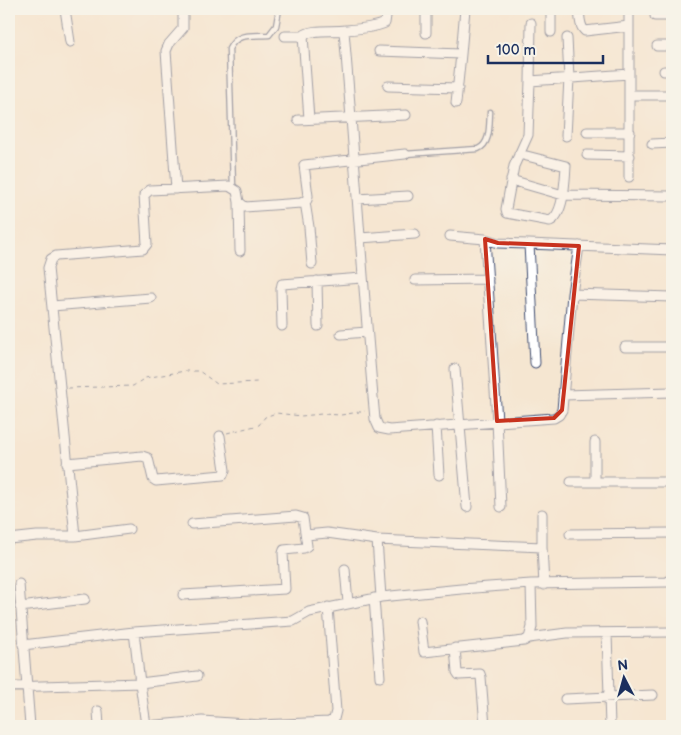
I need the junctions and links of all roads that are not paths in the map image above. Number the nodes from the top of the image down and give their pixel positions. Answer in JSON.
{"nodes":[{"id":1,"x":65,"y":9,"type":"edge"},
{"id":2,"x":183,"y":9,"type":"edge"},
{"id":3,"x":279,"y":9,"type":"edge"},
{"id":4,"x":386,"y":9,"type":"edge"},
{"id":5,"x":426,"y":9,"type":"edge"},
{"id":6,"x":465,"y":9,"type":"edge"},
{"id":7,"x":551,"y":9,"type":"edge"},
{"id":8,"x":579,"y":9,"type":"edge"},
{"id":9,"x":629,"y":9,"type":"edge"},
{"id":10,"x":655,"y":16,"type":"dead end"},
{"id":11,"x":672,"y":16,"type":"edge"},
{"id":12,"x":531,"y":23,"type":"dead end"},
{"id":13,"x":629,"y":26,"type":"junction"},
{"id":14,"x":344,"y":31,"type":"junction"},
{"id":15,"x":551,"y":32,"type":"dead end"},
{"id":16,"x":426,"y":33,"type":"dead end"},
{"id":17,"x":284,"y":36,"type":"dead end"},
{"id":18,"x":303,"y":36,"type":"junction"},
{"id":19,"x":567,"y":38,"type":"dead end"},
{"id":20,"x":70,"y":42,"type":"dead end"},
{"id":21,"x":657,"y":46,"type":"dead end"},
{"id":22,"x":672,"y":46,"type":"edge"},
{"id":23,"x":379,"y":51,"type":"dead end"},
{"id":24,"x":461,"y":54,"type":"junction"},
{"id":25,"x":629,"y":74,"type":"junction"},
{"id":26,"x":569,"y":78,"type":"junction"},
{"id":27,"x":530,"y":81,"type":"junction"},
{"id":28,"x":388,"y":86,"type":"dead end"},
{"id":29,"x":458,"y":88,"type":"junction"},
{"id":30,"x":629,"y":95,"type":"junction"},
{"id":31,"x":672,"y":96,"type":"edge"},
{"id":32,"x":456,"y":102,"type":"dead end"},
{"id":33,"x":490,"y":112,"type":"dead end"},
{"id":34,"x":406,"y":115,"type":"dead end"},
{"id":35,"x":351,"y":117,"type":"junction"},
{"id":36,"x":310,"y":119,"type":"junction"},
{"id":37,"x":298,"y":120,"type":"dead end"},
{"id":38,"x":587,"y":132,"type":"dead end"},
{"id":39,"x":630,"y":132,"type":"junction"},
{"id":40,"x":566,"y":136,"type":"dead end"},
{"id":41,"x":652,"y":144,"type":"dead end"},
{"id":42,"x":672,"y":144,"type":"edge"},
{"id":43,"x":405,"y":154,"type":"joint"},
{"id":44,"x":519,"y":154,"type":"junction"},
{"id":45,"x":587,"y":155,"type":"dead end"},
{"id":46,"x":630,"y":156,"type":"junction"},
{"id":47,"x":354,"y":159,"type":"junction"},
{"id":48,"x":629,"y":177,"type":"dead end"},
{"id":49,"x":510,"y":180,"type":"junction"},
{"id":50,"x":233,"y":187,"type":"junction"},
{"id":51,"x":176,"y":189,"type":"junction"},
{"id":52,"x":563,"y":195,"type":"junction"},
{"id":53,"x":408,"y":196,"type":"dead end"},
{"id":54,"x":672,"y":196,"type":"edge"},
{"id":55,"x":358,"y":199,"type":"junction"},
{"id":56,"x":240,"y":202,"type":"junction"},
{"id":57,"x":305,"y":202,"type":"junction"},
{"id":58,"x":415,"y":234,"type":"dead end"},
{"id":59,"x":450,"y":236,"type":"dead end"},
{"id":60,"x":360,"y":238,"type":"junction"},
{"id":61,"x":485,"y":238,"type":"junction"},
{"id":62,"x":529,"y":244,"type":"junction"},
{"id":63,"x":579,"y":246,"type":"junction"},
{"id":64,"x":240,"y":250,"type":"dead end"},
{"id":65,"x":672,"y":250,"type":"edge"},
{"id":66,"x":312,"y":264,"type":"dead end"},
{"id":67,"x":362,"y":278,"type":"junction"},
{"id":68,"x":488,"y":279,"type":"junction"},
{"id":69,"x":415,"y":280,"type":"dead end"},
{"id":70,"x":317,"y":281,"type":"junction"},
{"id":71,"x":572,"y":294,"type":"junction"},
{"id":72,"x":151,"y":298,"type":"dead end"},
{"id":73,"x":672,"y":298,"type":"edge"},
{"id":74,"x":52,"y":306,"type":"junction"},
{"id":75,"x":282,"y":326,"type":"dead end"},
{"id":76,"x":318,"y":326,"type":"dead end"},
{"id":77,"x":367,"y":332,"type":"junction"},
{"id":78,"x":341,"y":334,"type":"dead end"},
{"id":79,"x":625,"y":347,"type":"dead end"},
{"id":80,"x":672,"y":347,"type":"edge"},
{"id":81,"x":535,"y":363,"type":"dead end"},
{"id":82,"x":455,"y":369,"type":"dead end"},
{"id":83,"x":672,"y":392,"type":"edge"},
{"id":84,"x":563,"y":396,"type":"junction"},
{"id":85,"x":498,"y":421,"type":"junction"},
{"id":86,"x":461,"y":424,"type":"junction"},
{"id":87,"x":436,"y":426,"type":"junction"},
{"id":88,"x":220,"y":436,"type":"road end"},
{"id":89,"x":595,"y":442,"type":"dead end"},
{"id":90,"x":68,"y":463,"type":"junction"},
{"id":91,"x":439,"y":475,"type":"dead end"},
{"id":92,"x":571,"y":482,"type":"dead end"},
{"id":93,"x":595,"y":482,"type":"junction"},
{"id":94,"x":672,"y":482,"type":"edge"},
{"id":95,"x":467,"y":507,"type":"dead end"},
{"id":96,"x":501,"y":507,"type":"dead end"},
{"id":97,"x":542,"y":514,"type":"dead end"},
{"id":98,"x":192,"y":524,"type":"dead end"},
{"id":99,"x":129,"y":529,"type":"dead end"},
{"id":100,"x":570,"y":534,"type":"dead end"},
{"id":101,"x":672,"y":534,"type":"edge"},
{"id":102,"x":306,"y":535,"type":"junction"},
{"id":103,"x":74,"y":536,"type":"junction"},
{"id":104,"x":9,"y":539,"type":"edge"},
{"id":105,"x":377,"y":540,"type":"junction"},
{"id":106,"x":542,"y":547,"type":"junction"},
{"id":107,"x":345,"y":569,"type":"dead end"},
{"id":108,"x":672,"y":579,"type":"edge"},
{"id":109,"x":19,"y":584,"type":"dead end"},
{"id":110,"x":531,"y":584,"type":"junction"},
{"id":111,"x":544,"y":585,"type":"junction"},
{"id":112,"x":183,"y":595,"type":"dead end"},
{"id":113,"x":378,"y":598,"type":"junction"},
{"id":114,"x":85,"y":599,"type":"dead end"},
{"id":115,"x":348,"y":603,"type":"junction"},
{"id":116,"x":20,"y":607,"type":"junction"},
{"id":117,"x":328,"y":607,"type":"junction"},
{"id":118,"x":420,"y":621,"type":"dead end"},
{"id":119,"x":134,"y":632,"type":"junction"},
{"id":120,"x":672,"y":632,"type":"edge"},
{"id":121,"x":607,"y":634,"type":"junction"},
{"id":122,"x":529,"y":638,"type":"junction"},
{"id":123,"x":23,"y":645,"type":"junction"},
{"id":124,"x":455,"y":648,"type":"junction"},
{"id":125,"x":197,"y":676,"type":"dead end"},
{"id":126,"x":380,"y":677,"type":"dead end"},
{"id":127,"x":140,"y":683,"type":"junction"},
{"id":128,"x":27,"y":686,"type":"junction"},
{"id":129,"x":9,"y":688,"type":"edge"},
{"id":130,"x":653,"y":695,"type":"dead end"},
{"id":131,"x":609,"y":696,"type":"junction"},
{"id":132,"x":565,"y":699,"type":"dead end"},
{"id":133,"x":98,"y":711,"type":"dead end"},
{"id":134,"x":334,"y":723,"type":"edge"},
{"id":135,"x":30,"y":726,"type":"edge"},
{"id":136,"x":98,"y":726,"type":"edge"},
{"id":137,"x":146,"y":726,"type":"edge"},
{"id":138,"x":485,"y":726,"type":"edge"},
{"id":139,"x":610,"y":726,"type":"edge"}],
"edges":[{"from":1,"to":20,"type":"street"},
{"from":2,"to":51,"type":"street"},
{"from":3,"to":50,"type":"lane"},
{"from":4,"to":14,"type":"street"},
{"from":5,"to":16,"type":"street"},
{"from":6,"to":24,"type":"street"},
{"from":7,"to":15,"type":"street"},
{"from":8,"to":13,"type":"street"},
{"from":9,"to":13,"type":"street"},
{"from":10,"to":11,"type":"street"},
{"from":12,"to":27,"type":"street"},
{"from":13,"to":25,"type":"street"},
{"from":14,"to":18,"type":"street"},
{"from":14,"to":35,"type":"street"},
{"from":17,"to":18,"type":"street"},
{"from":18,"to":36,"type":"street"},
{"from":19,"to":26,"type":"street"},
{"from":21,"to":22,"type":"street"},
{"from":23,"to":24,"type":"street"},
{"from":24,"to":29,"type":"street"},
{"from":25,"to":26,"type":"street"},
{"from":25,"to":30,"type":"street"},
{"from":26,"to":27,"type":"street"},
{"from":26,"to":40,"type":"street"},
{"from":27,"to":44,"type":"street"},
{"from":28,"to":29,"type":"street"},
{"from":29,"to":32,"type":"street"},
{"from":30,"to":31,"type":"street"},
{"from":30,"to":39,"type":"street"},
{"from":33,"to":43,"type":"lane"},
{"from":34,"to":35,"type":"street"},
{"from":35,"to":36,"type":"street"},
{"from":35,"to":47,"type":"street"},
{"from":36,"to":37,"type":"street"},
{"from":38,"to":39,"type":"street"},
{"from":39,"to":46,"type":"street"},
{"from":41,"to":42,"type":"street"},
{"from":43,"to":47,"type":"street"},
{"from":44,"to":49,"type":"street"},
{"from":44,"to":52,"type":"street"},
{"from":45,"to":46,"type":"street"},
{"from":46,"to":48,"type":"street"},
{"from":47,"to":55,"type":"street"},
{"from":47,"to":57,"type":"street"},
{"from":49,"to":52,"type":"street"},
{"from":49,"to":52,"type":"street"},
{"from":50,"to":51,"type":"street"},
{"from":50,"to":56,"type":"street"},
{"from":51,"to":74,"type":"street"},
{"from":52,"to":54,"type":"street"},
{"from":53,"to":55,"type":"street"},
{"from":55,"to":60,"type":"street"},
{"from":56,"to":57,"type":"street"},
{"from":56,"to":64,"type":"street"},
{"from":57,"to":66,"type":"street"},
{"from":58,"to":60,"type":"street"},
{"from":59,"to":61,"type":"street"},
{"from":60,"to":67,"type":"street"},
{"from":61,"to":62,"type":"street"},
{"from":61,"to":68,"type":"street"},
{"from":62,"to":63,"type":"street"},
{"from":62,"to":81,"type":"street"},
{"from":63,"to":65,"type":"street"},
{"from":63,"to":71,"type":"street"},
{"from":67,"to":70,"type":"street"},
{"from":67,"to":77,"type":"street"},
{"from":68,"to":69,"type":"street"},
{"from":68,"to":85,"type":"street"},
{"from":70,"to":75,"type":"street"},
{"from":70,"to":76,"type":"street"},
{"from":71,"to":73,"type":"street"},
{"from":71,"to":84,"type":"street"},
{"from":72,"to":74,"type":"street"},
{"from":74,"to":90,"type":"street"},
{"from":77,"to":78,"type":"street"},
{"from":77,"to":87,"type":"street"},
{"from":79,"to":80,"type":"street"},
{"from":82,"to":86,"type":"street"},
{"from":83,"to":84,"type":"street"},
{"from":84,"to":85,"type":"street"},
{"from":85,"to":86,"type":"street"},
{"from":85,"to":96,"type":"street"},
{"from":86,"to":87,"type":"street"},
{"from":86,"to":95,"type":"street"},
{"from":87,"to":91,"type":"street"},
{"from":88,"to":90,"type":"street"},
{"from":89,"to":93,"type":"street"},
{"from":90,"to":103,"type":"street"},
{"from":92,"to":93,"type":"street"},
{"from":93,"to":94,"type":"street"},
{"from":97,"to":106,"type":"street"},
{"from":98,"to":102,"type":"street"},
{"from":99,"to":103,"type":"street"},
{"from":100,"to":101,"type":"street"},
{"from":102,"to":105,"type":"street"},
{"from":102,"to":112,"type":"street"},
{"from":103,"to":104,"type":"street"},
{"from":105,"to":106,"type":"street"},
{"from":105,"to":113,"type":"street"},
{"from":106,"to":111,"type":"street"},
{"from":107,"to":115,"type":"street"},
{"from":108,"to":111,"type":"street"},
{"from":109,"to":116,"type":"street"},
{"from":110,"to":111,"type":"street"},
{"from":110,"to":113,"type":"street"},
{"from":110,"to":122,"type":"street"},
{"from":113,"to":115,"type":"street"},
{"from":113,"to":126,"type":"street"},
{"from":114,"to":116,"type":"street"},
{"from":115,"to":117,"type":"street"},
{"from":116,"to":123,"type":"street"},
{"from":117,"to":119,"type":"street"},
{"from":117,"to":134,"type":"street"},
{"from":118,"to":124,"type":"street"},
{"from":119,"to":123,"type":"street"},
{"from":119,"to":127,"type":"street"},
{"from":120,"to":121,"type":"street"},
{"from":121,"to":122,"type":"street"},
{"from":121,"to":131,"type":"street"},
{"from":122,"to":124,"type":"street"},
{"from":123,"to":128,"type":"street"},
{"from":124,"to":138,"type":"street"},
{"from":125,"to":127,"type":"street"},
{"from":127,"to":128,"type":"street"},
{"from":127,"to":137,"type":"street"},
{"from":128,"to":129,"type":"street"},
{"from":128,"to":135,"type":"street"},
{"from":130,"to":131,"type":"street"},
{"from":131,"to":132,"type":"street"},
{"from":131,"to":139,"type":"street"},
{"from":133,"to":136,"type":"street"},
{"from":134,"to":137,"type":"street"}]}
